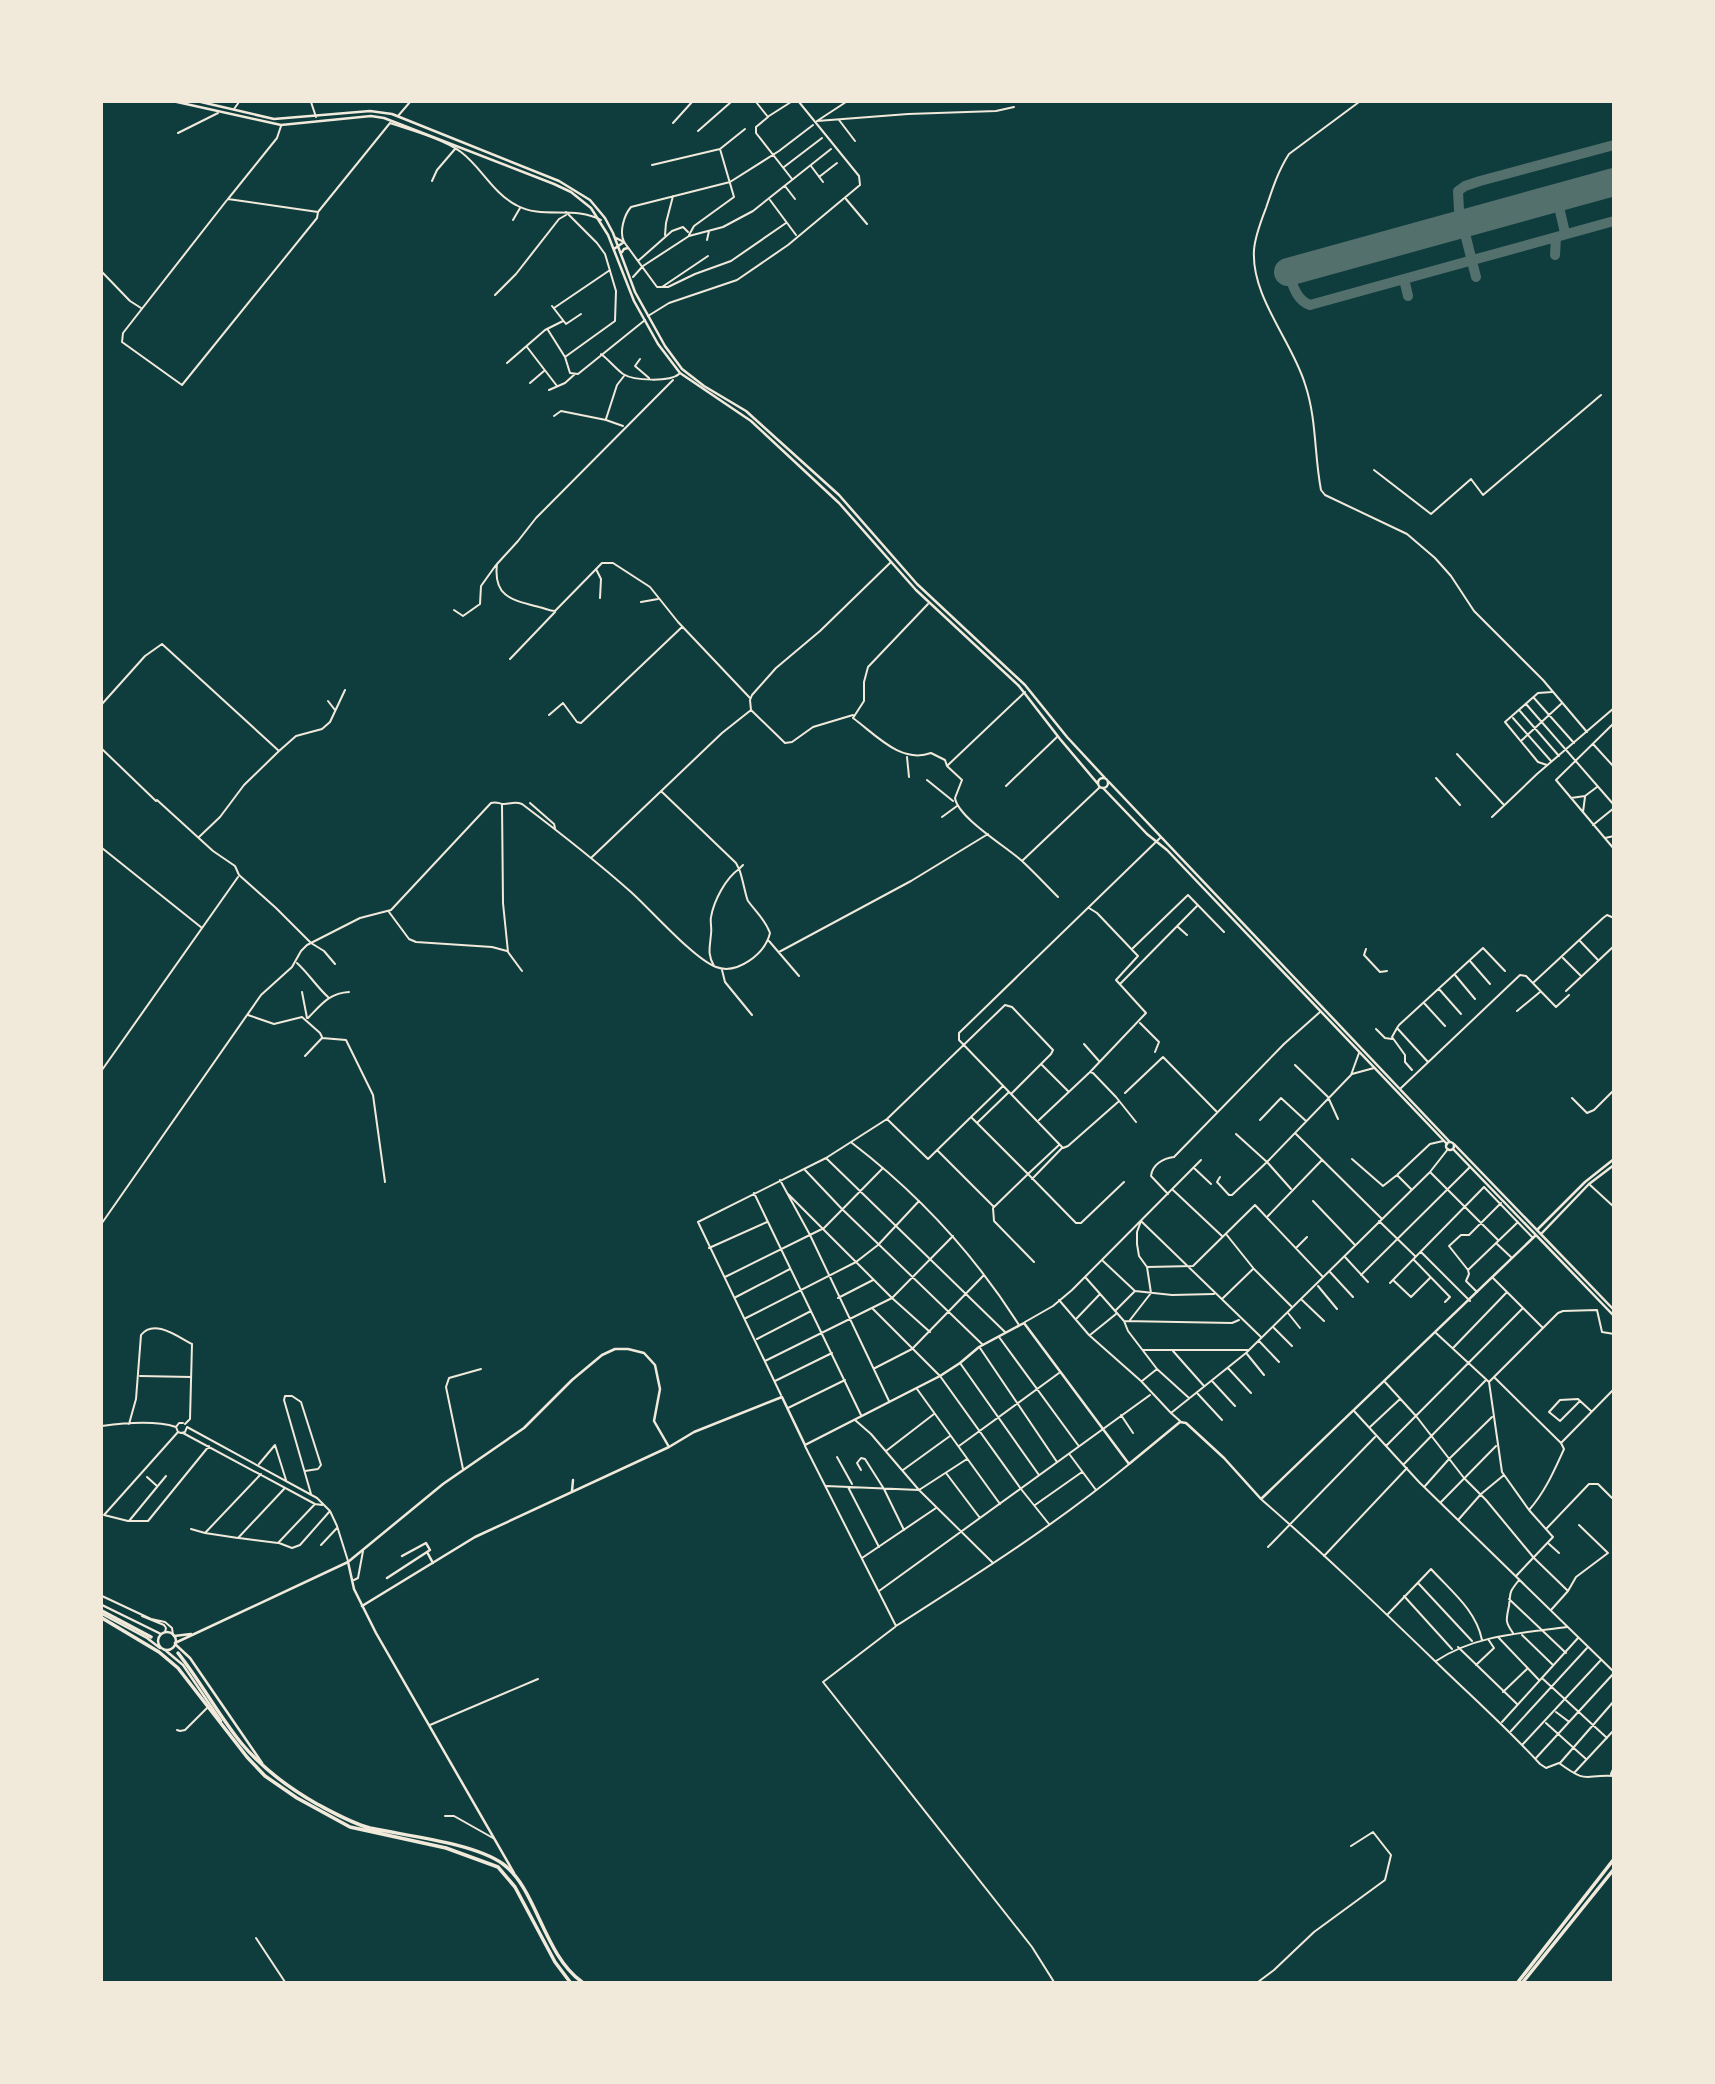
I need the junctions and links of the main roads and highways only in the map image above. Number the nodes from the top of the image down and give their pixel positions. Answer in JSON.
{"nodes":[{"id":1,"x":177,"y":102,"type":"edge"},
{"id":2,"x":201,"y":102,"type":"edge"},
{"id":3,"x":615,"y":238,"type":"junction"},
{"id":4,"x":622,"y":248,"type":"junction"},
{"id":5,"x":614,"y":249,"type":"junction"},
{"id":6,"x":1105,"y":778,"type":"junction"},
{"id":7,"x":1108,"y":782,"type":"junction"},
{"id":8,"x":1100,"y":786,"type":"junction"},
{"id":9,"x":1158,"y":840,"type":"junction"},
{"id":10,"x":1376,"y":1067,"type":"junction"},
{"id":11,"x":1447,"y":1142,"type":"junction"},
{"id":12,"x":1452,"y":1148,"type":"junction"},
{"id":13,"x":1614,"y":1159,"type":"edge"},
{"id":14,"x":1614,"y":1165,"type":"edge"},
{"id":15,"x":1537,"y":1230,"type":"junction"},
{"id":16,"x":1541,"y":1234,"type":"junction"},
{"id":17,"x":1534,"y":1237,"type":"junction"},
{"id":18,"x":1614,"y":1310,"type":"edge"},
{"id":19,"x":1614,"y":1316,"type":"edge"},
{"id":20,"x":669,"y":1447,"type":"junction"},
{"id":21,"x":573,"y":1480,"type":"dead end"},
{"id":22,"x":572,"y":1491,"type":"junction"},
{"id":23,"x":427,"y":1552,"type":"junction"},
{"id":24,"x":402,"y":1556,"type":"dead end"},
{"id":25,"x":348,"y":1562,"type":"junction"},
{"id":26,"x":433,"y":1563,"type":"junction"},
{"id":27,"x":387,"y":1578,"type":"dead end"},
{"id":28,"x":102,"y":1605,"type":"edge"},
{"id":29,"x":362,"y":1606,"type":"junction"},
{"id":30,"x":102,"y":1614,"type":"edge"},
{"id":31,"x":197,"y":1632,"type":"junction"},
{"id":32,"x":163,"y":1633,"type":"junction"},
{"id":33,"x":174,"y":1636,"type":"junction"},
{"id":34,"x":151,"y":1637,"type":"dead end"},
{"id":35,"x":175,"y":1644,"type":"junction"},
{"id":36,"x":160,"y":1648,"type":"junction"},
{"id":37,"x":165,"y":1650,"type":"junction"},
{"id":38,"x":178,"y":1653,"type":"dead end"},
{"id":39,"x":232,"y":1739,"type":"junction"},
{"id":40,"x":265,"y":1768,"type":"junction"},
{"id":41,"x":1614,"y":1859,"type":"edge"},
{"id":42,"x":1614,"y":1869,"type":"edge"},
{"id":43,"x":516,"y":1878,"type":"junction"},
{"id":44,"x":570,"y":1983,"type":"edge"},
{"id":45,"x":582,"y":1983,"type":"edge"},
{"id":46,"x":1520,"y":1983,"type":"edge"}],
"edges":[{"from":1,"to":5,"type":"main road"},
{"from":2,"to":3,"type":"main road"},
{"from":3,"to":4,"type":"main road"},
{"from":3,"to":4,"type":"main road"},
{"from":4,"to":5,"type":"main road"},
{"from":4,"to":6,"type":"main road"},
{"from":5,"to":8,"type":"main road"},
{"from":6,"to":7,"type":"main road"},
{"from":6,"to":8,"type":"main road"},
{"from":7,"to":8,"type":"main road"},
{"from":7,"to":9,"type":"main road"},
{"from":8,"to":9,"type":"main road"},
{"from":9,"to":10,"type":"main road"},
{"from":9,"to":10,"type":"main road"},
{"from":10,"to":11,"type":"main road"},
{"from":10,"to":11,"type":"main road"},
{"from":11,"to":12,"type":"main road"},
{"from":11,"to":12,"type":"main road"},
{"from":12,"to":15,"type":"main road"},
{"from":12,"to":17,"type":"main road"},
{"from":13,"to":15,"type":"main road"},
{"from":14,"to":16,"type":"main road"},
{"from":15,"to":16,"type":"main road"},
{"from":16,"to":18,"type":"main road"},
{"from":17,"to":19,"type":"main road"},
{"from":17,"to":20,"type":"main road"},
{"from":20,"to":22,"type":"main road"},
{"from":20,"to":25,"type":"main road"},
{"from":21,"to":22,"type":"main road"},
{"from":22,"to":26,"type":"main road"},
{"from":23,"to":24,"type":"main road"},
{"from":23,"to":26,"type":"main road"},
{"from":23,"to":27,"type":"main road"},
{"from":25,"to":29,"type":"main road"},
{"from":25,"to":31,"type":"main road"},
{"from":26,"to":29,"type":"main road"},
{"from":28,"to":32,"type":"main road"},
{"from":29,"to":43,"type":"main road"},
{"from":30,"to":34,"type":"highway"},
{"from":30,"to":36,"type":"main road"},
{"from":30,"to":39,"type":"highway"},
{"from":31,"to":33,"type":"main road"},
{"from":31,"to":35,"type":"main road"},
{"from":32,"to":33,"type":"main road"},
{"from":32,"to":36,"type":"main road"},
{"from":33,"to":35,"type":"main road"},
{"from":35,"to":37,"type":"main road"},
{"from":35,"to":40,"type":"main road"},
{"from":36,"to":37,"type":"main road"},
{"from":37,"to":39,"type":"main road"},
{"from":38,"to":40,"type":"highway"},
{"from":39,"to":44,"type":"highway"},
{"from":40,"to":43,"type":"highway"},
{"from":41,"to":46,"type":"highway"},
{"from":42,"to":46,"type":"highway"},
{"from":43,"to":45,"type":"highway"}]}
